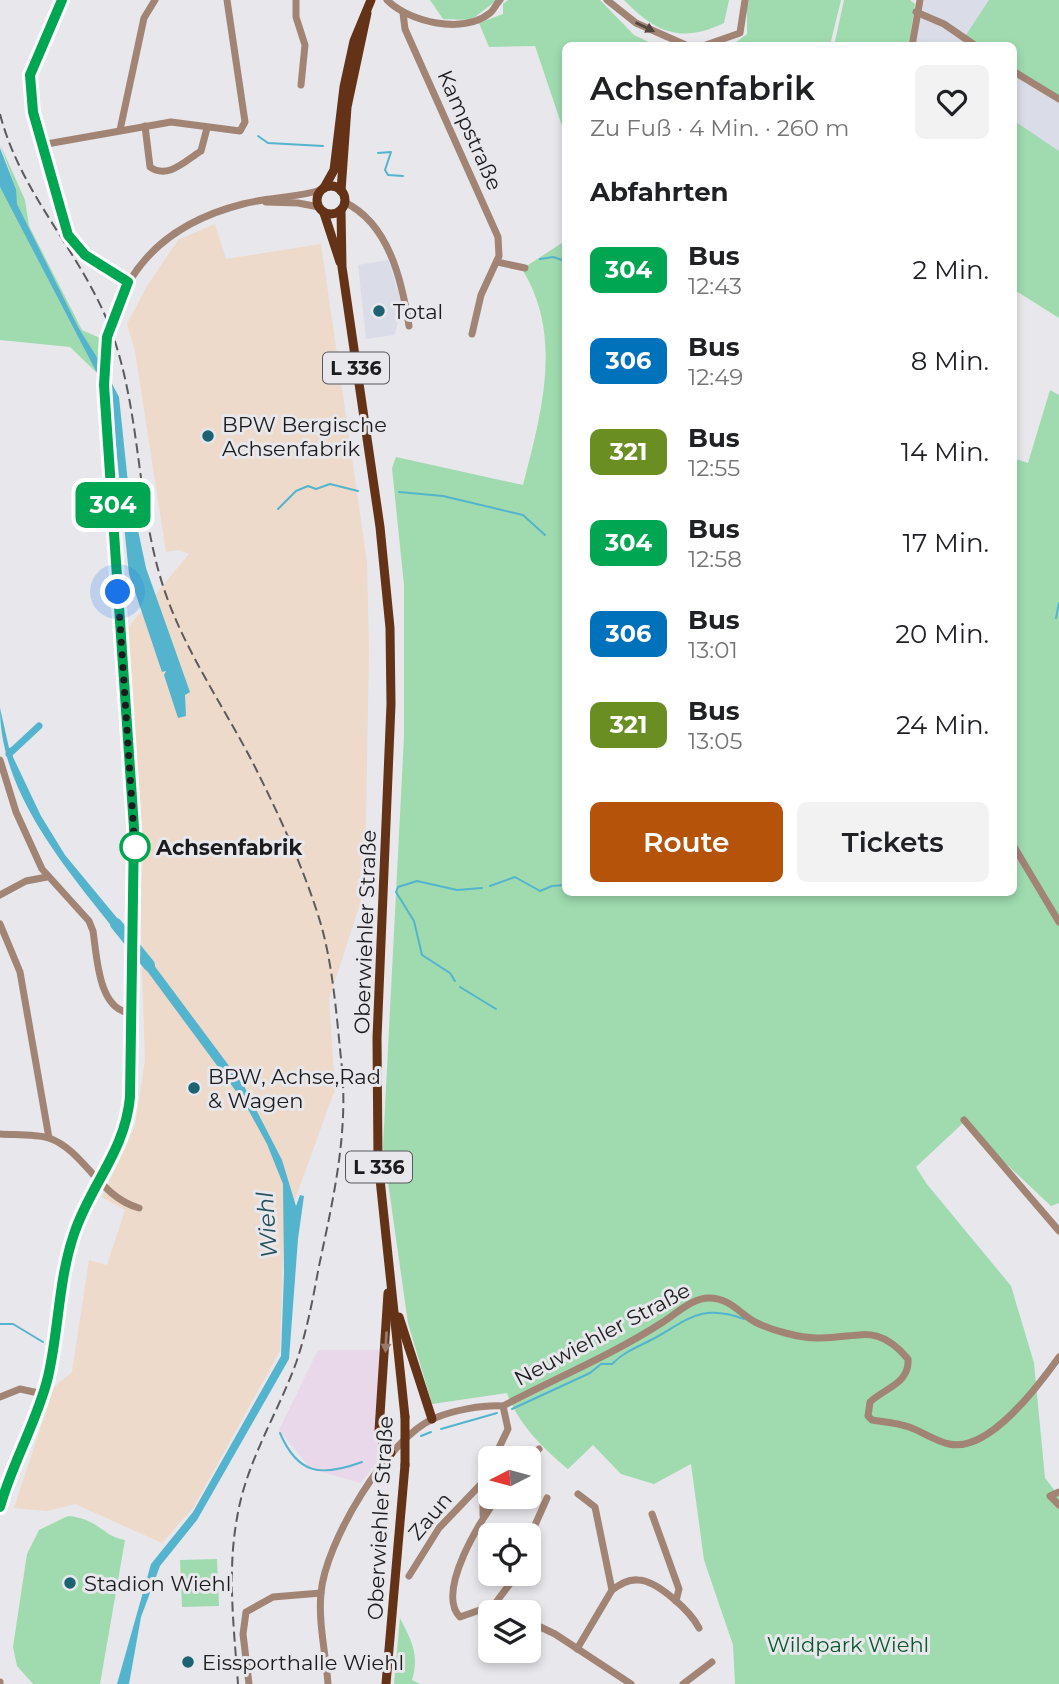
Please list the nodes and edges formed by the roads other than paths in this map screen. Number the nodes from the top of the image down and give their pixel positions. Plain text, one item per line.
1 (62, 0) edge
2 (155, 0) edge
3 (226, 0) edge
4 (296, 0) edge
5 (387, 0) edge
6 (400, 0) edge
7 (500, 0) edge
8 (607, 0) edge
9 (745, 0) edge
10 (920, 0) edge
11 (369, 3) edge
12 (394, 7) junction
13 (403, 12) junction
14 (916, 12) junction
15 (679, 42) edge
16 (714, 42) edge
17 (912, 42) edge
18 (969, 42) edge
19 (1017, 73) edge
20 (301, 85) dead end
21 (1059, 99) edge
22 (145, 126) junction
23 (207, 128) junction
24 (120, 130) junction
25 (41, 145) junction
26 (323, 189) junction
27 (341, 191) junction
28 (262, 201) junction
29 (343, 206) junction
30 (322, 210) junction
31 (497, 262) junction
32 (342, 267) junction
33 (525, 268) dead end
34 (128, 282) junction
35 (409, 326) dead end
36 (472, 334) dead end
37 (0, 760) edge
38 (1017, 852) edge
39 (47, 877) junction
40 (0, 895) edge
41 (1059, 922) edge
42 (0, 924) edge
43 (132, 1013) junction
44 (964, 1120) dead end
45 (0, 1134) edge
46 (49, 1138) junction
47 (100, 1184) junction
48 (139, 1208) dead end
49 (1059, 1231) edge
50 (387, 1249) junction
51 (394, 1306) junction
52 (1059, 1357) edge
53 (43, 1394) junction
54 (0, 1397) edge
55 (503, 1406) junction
56 (432, 1419) junction
57 (500, 1446) edge
58 (391, 1453) junction
59 (478, 1488) edge
60 (1059, 1492) edge
61 (578, 1494) dead end
62 (547, 1498) dead end
63 (1059, 1505) edge
64 (0, 1507) edge
65 (483, 1509) edge
66 (488, 1509) edge
67 (652, 1514) dead end
68 (483, 1515) junction
69 (536, 1523) edge
70 (409, 1576) dead end
71 (612, 1590) junction
72 (321, 1593) junction
73 (676, 1601) junction
74 (478, 1611) edge
75 (541, 1628) edge
76 (699, 1628) dead end
77 (577, 1649) junction
78 (712, 1662) dead end
79 (248, 1684) edge
80 (328, 1684) edge
81 (386, 1684) edge
82 (631, 1684) edge
83 (683, 1684) edge

1 - 25 street
2 - 24 street
3 - 23 street
4 - 20 street
5 - 12 street
6 - 12 street
7 - 13 street
8 -> 15 street
9 - 16 street
10 - 14 street
11 - 26 main road
11 - 27 main road
12 - 13 street
13 - 31 street, Kampstraße
14 - 17 street
14 - 18 street
19 - 21 street
22 - 23 street
22 - 23 street
22 - 24 street
24 - 25 street
25 - 34 street
26 - 27 main road
26 - 28 street
26 - 30 main road
27 - 29 main road
28 - 30 street
28 - 34 street
29 - 30 main road
29 - 32 main road, Oberwiehler Straße / L 336
29 - 35 street
30 - 32 main road, Oberwiehler Straße / L 336
31 - 33 street
31 - 36 street
32 - 50 main road, Oberwiehler Straße / L 336
34 - 43 street
37 - 39 street
38 - 41 street
39 - 40 street
39 - 43 street
42 - 46 street
43 - 47 street
44 - 49 street
45 - 46 street
46 - 47 street
47 - 48 street
47 - 53 street
50 - 51 main road, Oberwiehler Straße / L 336
50 -> 58 main road, L 336
51 - 56 main road, L 336
51 - 81 main road, Oberwiehler Straße / L 336, bridge
52 - 55 street, Neuwiehler Straße
53 - 54 street
53 - 64 street
55 - 56 street, Neuwiehler Straße
55 - 57 street
56 - 58 street, Neuwiehler Straße
58 - 72 street, Neuwiehler Straße
59 - 70 street, Zaun
60 - 63 street
61 - 71 street
62 - 69 street
65 - 68 street, Zaun
66 - 68 street, Zaun
67 - 73 street
68 - 74 street, Zaun
71 - 73 street
71 - 77 street
72 - 79 street
72 - 80 street, Neuwiehler Straße
73 - 76 street
75 - 77 street
77 - 82 street
78 - 83 street

